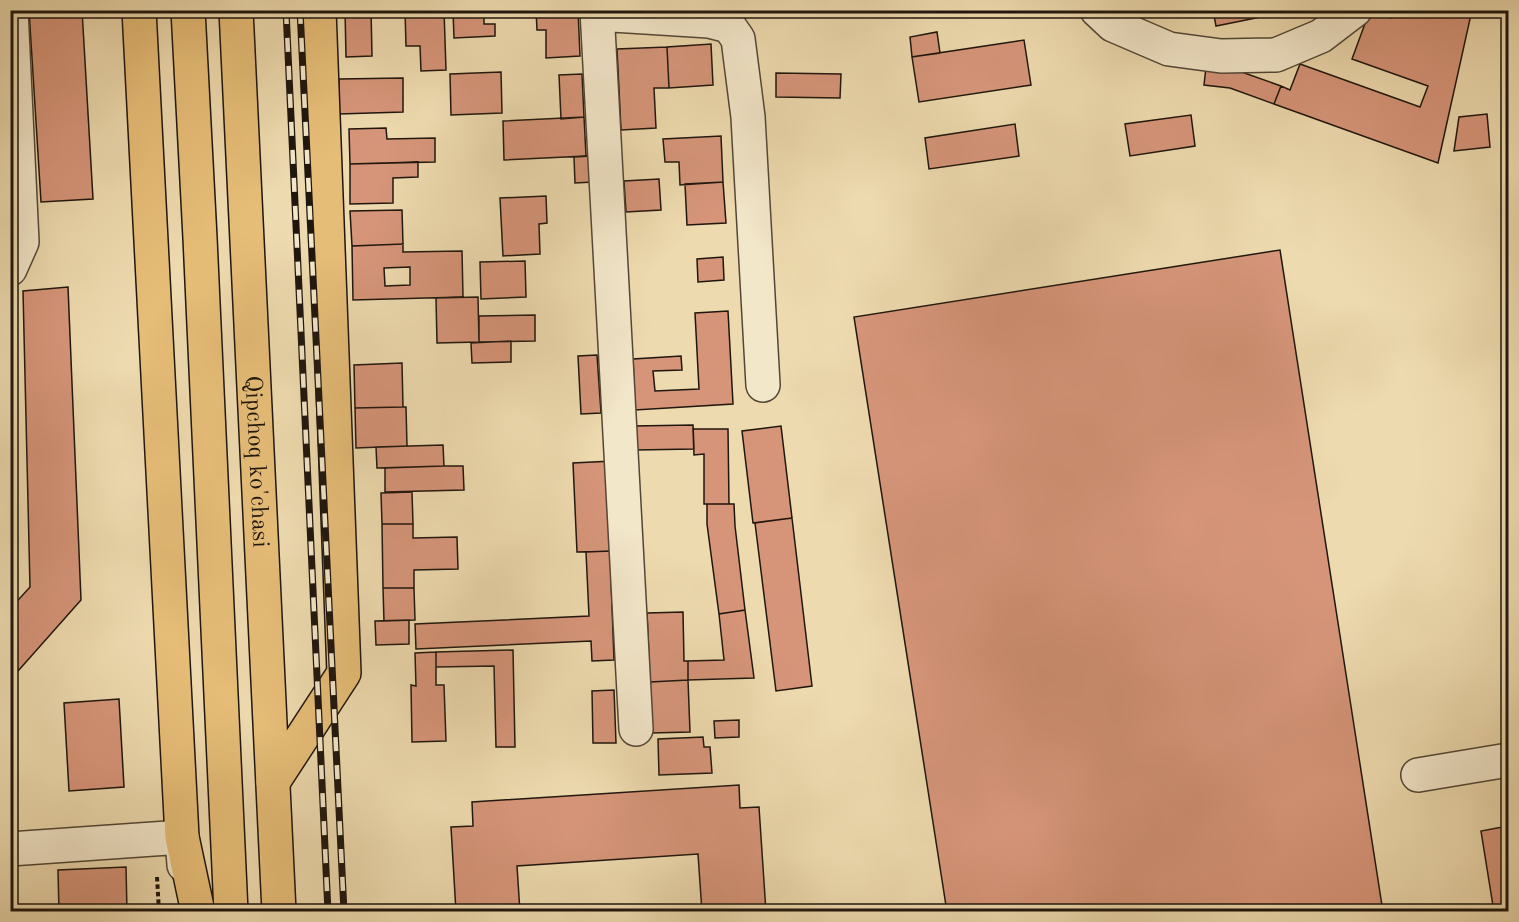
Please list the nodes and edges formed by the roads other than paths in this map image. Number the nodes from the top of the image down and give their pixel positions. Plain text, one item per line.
1 (11, 10) edge
2 (139, 10) edge
3 (188, 10) edge
4 (236, 10) edge
5 (319, 10) edge
6 (1097, 10) edge
7 (1355, 10) edge
8 (597, 12) edge
9 (10, 268) edge
10 (763, 385) dead end
11 (636, 729) dead end
12 (1509, 760) edge
13 (1418, 775) dead end
14 (273, 782) junction
15 (182, 837) junction
16 (10, 849) edge
17 (186, 912) edge
18 (198, 912) edge
19 (231, 912) edge
20 (279, 912) edge

1 - 9 street
2 - 15 main road
3 - 19 main road, Qipchoq ko'chasi
4 - 14 main road, Qipchoq ko'chasi
5 - 14 main road
6 - 7 street
8 - 10 street
8 - 11 street
12 - 13 street
14 - 20 main road, Qipchoq ko'chasi
15 - 16 street
15 - 17 street
15 - 18 main road

